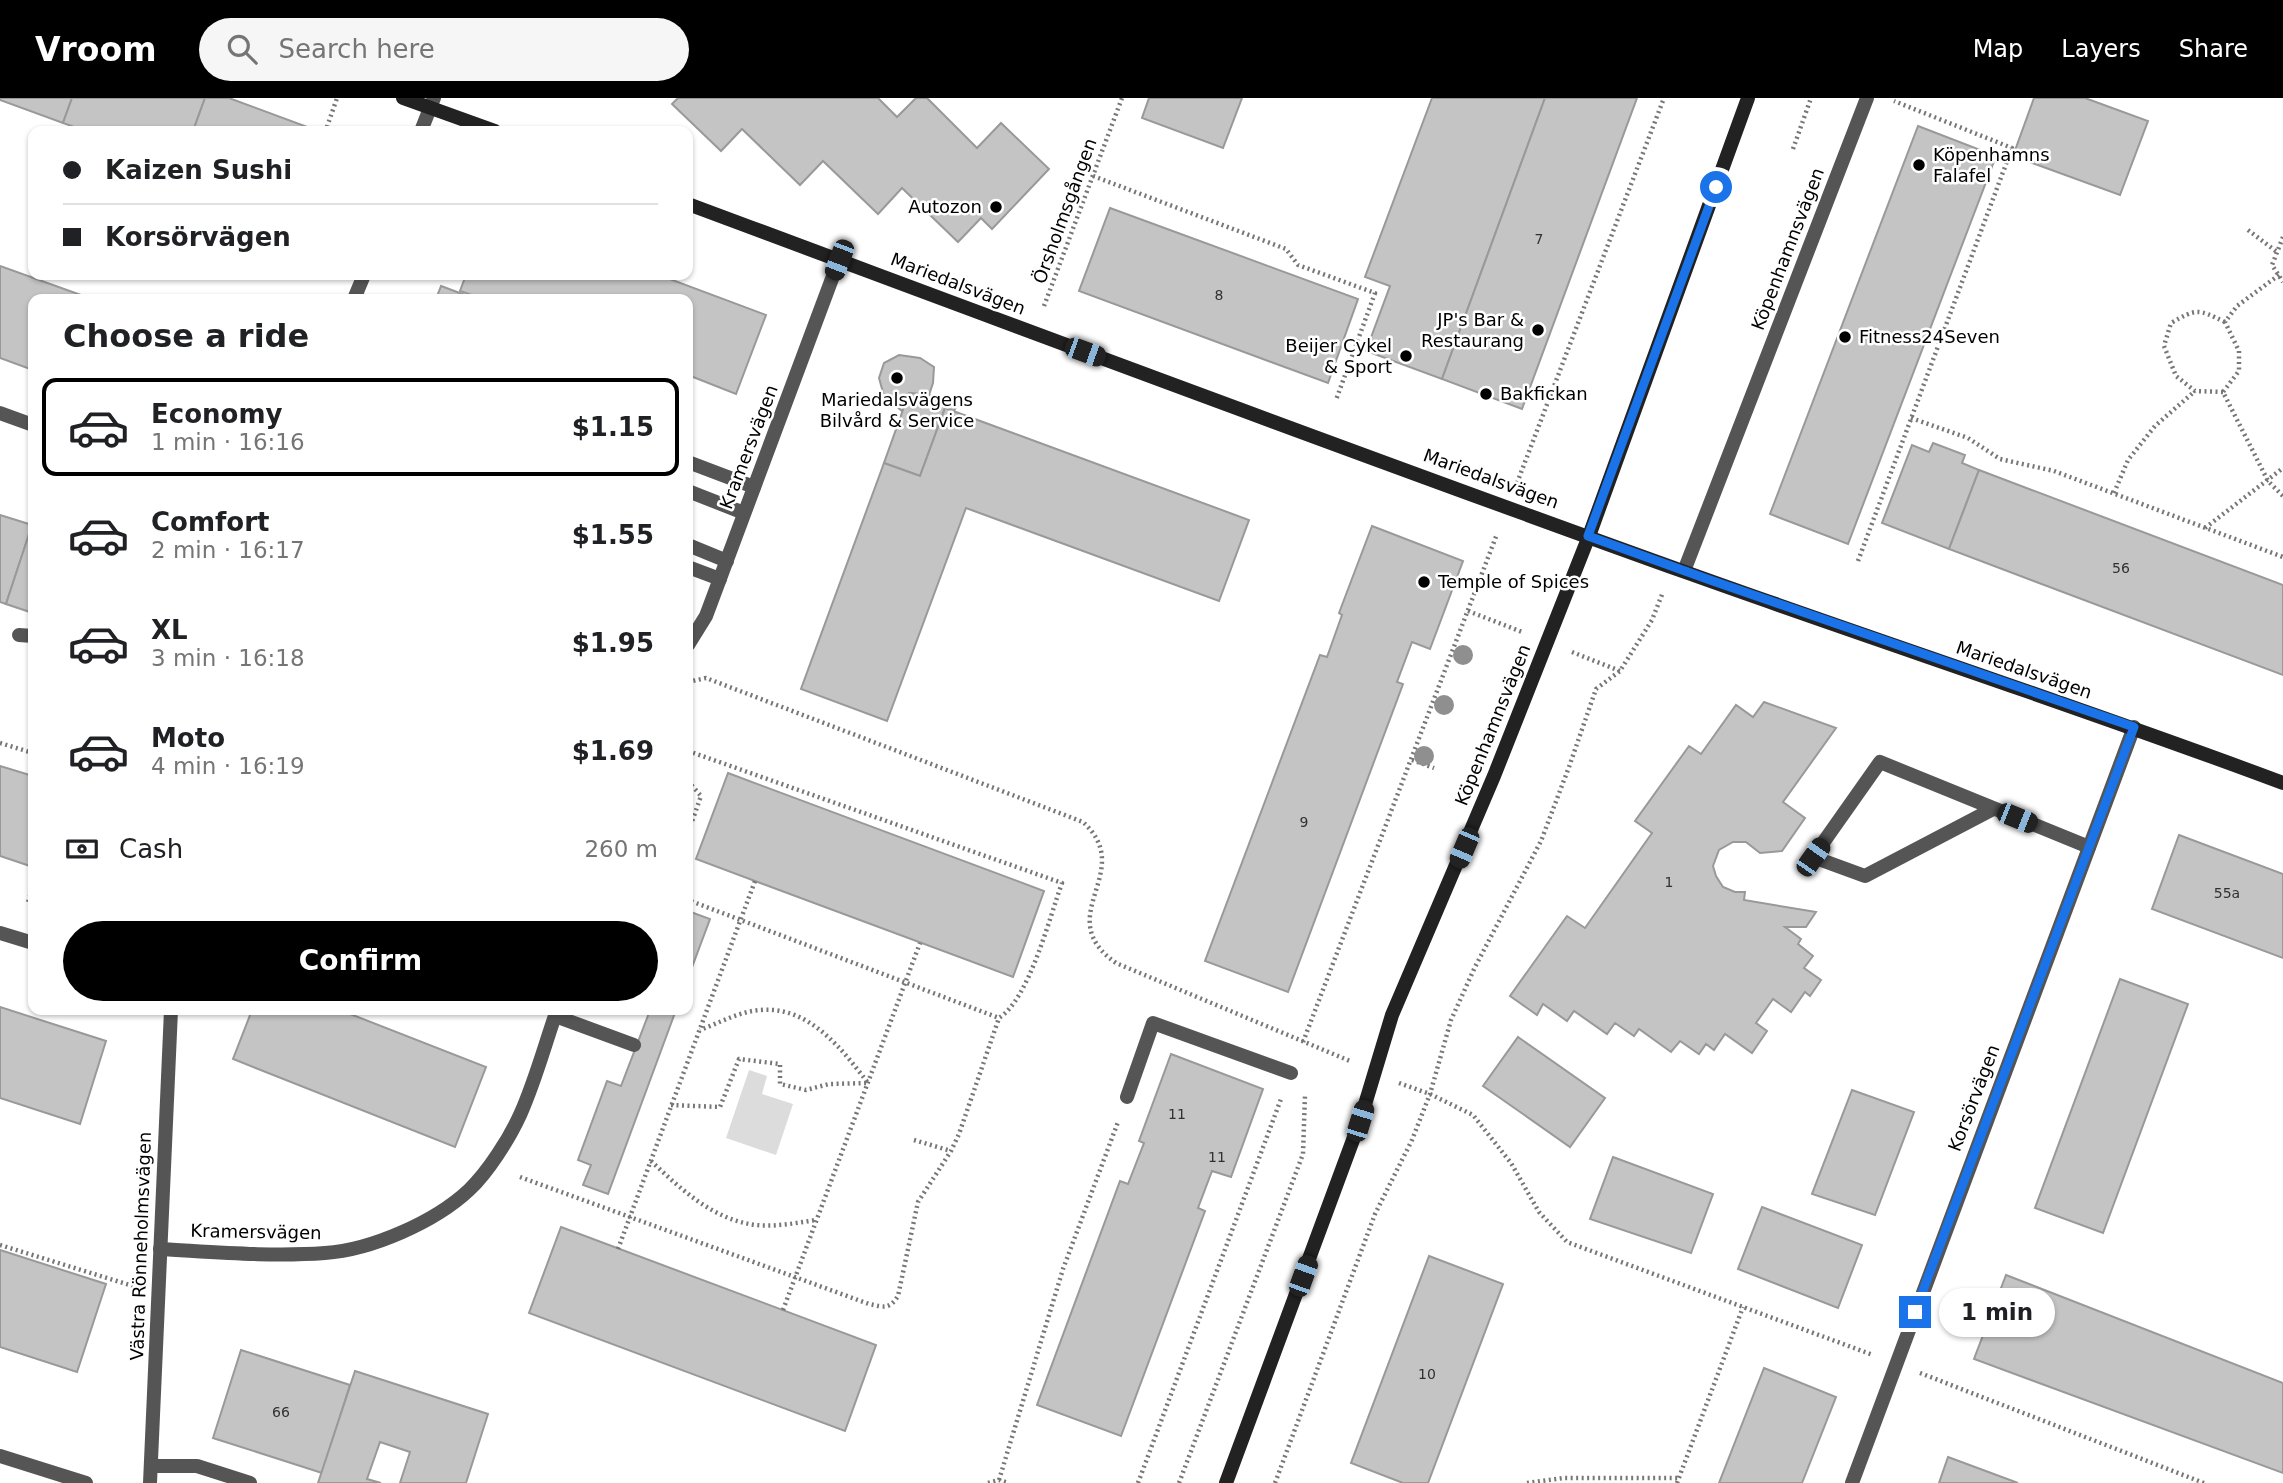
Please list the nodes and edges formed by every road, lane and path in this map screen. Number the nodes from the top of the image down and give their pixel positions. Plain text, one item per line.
1 (337, 98) edge
2 (404, 98) edge
3 (1122, 98) edge
4 (1664, 98) edge
5 (1748, 98) edge
6 (1811, 98) edge
7 (1867, 98) edge
8 (1887, 98) edge
9 (432, 103) edge
10 (327, 126) edge
11 (423, 126) edge
12 (484, 126) edge
13 (1793, 149) dead end
14 (1093, 176) junction
15 (693, 206) edge
16 (2248, 230) dead end
17 (2283, 237) edge
18 (2277, 252) junction
19 (839, 260) junction
20 (2279, 275) junction
21 (2283, 282) edge
22 (2225, 322) junction
23 (1034, 334) junction
24 (2195, 391) junction
25 (2224, 391) junction
26 (1336, 400) dead end
27 (0, 413) edge
28 (1911, 418) junction
29 (28, 423) edge
30 (693, 464) edge
31 (1523, 466) dead end
32 (2283, 468) edge
33 (2268, 481) junction
34 (754, 487) junction
35 (693, 493) edge
36 (2114, 493) junction
37 (2283, 496) edge
38 (744, 513) junction
39 (2205, 527) junction
40 (1588, 536) junction
41 (693, 547) edge
42 (2283, 557) edge
43 (727, 561) junction
44 (1858, 561) dead end
45 (1486, 563) dead end
46 (693, 568) edge
47 (1684, 571) junction
48 (720, 579) junction
49 (1652, 621) dead end
50 (693, 637) edge
51 (693, 681) edge
52 (2134, 727) junction
53 (0, 743) edge
54 (28, 751) edge
55 (693, 753) edge
56 (1412, 760) junction
57 (1434, 768) dead end
58 (2283, 783) edge
59 (693, 786) edge
60 (1993, 809) junction
61 (693, 819) edge
62 (2089, 847) junction
63 (755, 881) dead end
64 (693, 902) edge
65 (740, 920) junction
66 (0, 933) edge
67 (28, 941) edge
68 (920, 943) dead end
69 (905, 982) junction
70 (170, 1015) edge
71 (555, 1015) edge
72 (561, 1015) edge
73 (999, 1018) junction
74 (699, 1030) junction
75 (1303, 1042) junction
76 (634, 1045) dead end
77 (1304, 1054) dead end
78 (1376, 1072) junction
79 (1291, 1073) junction
80 (868, 1083) junction
81 (1306, 1090) dead end
82 (1430, 1094) junction
83 (1127, 1097) joint
84 (671, 1105) junction
85 (914, 1140) dead end
86 (951, 1151) junction
87 (651, 1161) junction
88 (520, 1177) dead end
89 (630, 1216) junction
90 (817, 1220) junction
91 (0, 1245) edge
92 (160, 1249) junction
93 (618, 1249) dead end
94 (795, 1277) junction
95 (158, 1294) junction
96 (1742, 1307) junction
97 (783, 1310) dead end
98 (1895, 1363) junction
99 (0, 1456) edge
100 (151, 1466) junction
101 (999, 1480) junction
102 (1678, 1480) edge
103 (86, 1483) edge
104 (150, 1483) edge
105 (250, 1483) edge
106 (988, 1483) edge
107 (1009, 1483) edge
108 (1138, 1483) edge
109 (1179, 1483) edge
110 (1226, 1483) edge
111 (1275, 1483) edge
112 (1527, 1483) edge
113 (1852, 1483) edge
114 (2204, 1483) edge

1 - 10 path
2 - 9 main road
3 - 14 path, Örsholmsgången
4 - 31 path
5 - 40 main road, Köpenhamnsvägen
6 - 13 path
7 - 47 street, Köpenhamnsvägen
8 - 28 path
9 - 11 street
9 - 12 main road
14 - 23 path, Örsholmsgången
14 - 26 path
15 - 19 main road, Mariedalsvägen
16 - 18 path
17 - 18 path
18 - 20 path
19 - 23 main road, Mariedalsvägen
19 - 34 street, Kramersvägen
20 - 21 path
20 - 22 path
22 - 24 path
22 - 25 path
23 - 40 main road, Mariedalsvägen
24 - 25 path
24 - 36 path
25 - 33 path
27 - 29 street
28 - 36 path
28 - 44 path
30 - 34 street
32 - 33 path
33 - 37 path
33 - 39 path
34 - 38 street, Kramersvägen
35 - 38 street
36 - 39 path
38 - 43 street, Kramersvägen
39 - 42 path
40 - 47 main road, Mariedalsvägen
40 - 78 main road, Köpenhamnsvägen
41 - 43 street
43 - 48 street, Kramersvägen
45 - 56 path
46 - 48 street
47 - 52 main road, Mariedalsvägen
48 - 50 street, Kramersvägen
49 - 82 path
51 - 75 path
52 - 58 main road, Mariedalsvägen
52 - 62 street, Korsörvägen
53 - 54 path
55 - 73 path
56 - 57 path
56 - 75 path
59 - 61 path
60 - 60 street
60 - 62 street
62 - 98 street, Korsörvägen
63 - 65 path
64 - 65 path
65 - 69 path
65 - 74 path
66 - 67 street
68 - 69 path
69 - 73 path
69 - 80 path
70 - 92 street, Västra Rönneholmsvägen
71 - 92 street, Kramersvägen
72 - 76 street
73 - 86 path
74 - 80 path
74 - 84 path
75 - 77 path
75 - 78 path
75 - 79 path
78 - 82 path
78 - 110 main road, Köpenhamnsvägen
79 - 83 street
79 - 108 path
80 - 84 path
80 - 90 path
81 - 109 path
82 - 96 path
82 - 111 path
83 - 101 path
84 - 87 path
85 - 86 path
86 - 94 path
87 - 89 path
87 - 90 path
88 - 89 path
89 - 93 path
89 - 94 path
90 - 94 path
91 - 95 path
92 - 95 street, Västra Rönneholmsvägen
94 - 97 path
95 - 100 street, Västra Rönneholmsvägen
96 - 98 path
96 - 102 path
98 - 113 street, Korsörvägen
98 - 114 path
99 - 103 street
100 - 104 street, Västra Rönneholmsvägen
100 - 105 street
101 - 106 path
101 - 107 path
102 - 112 path

